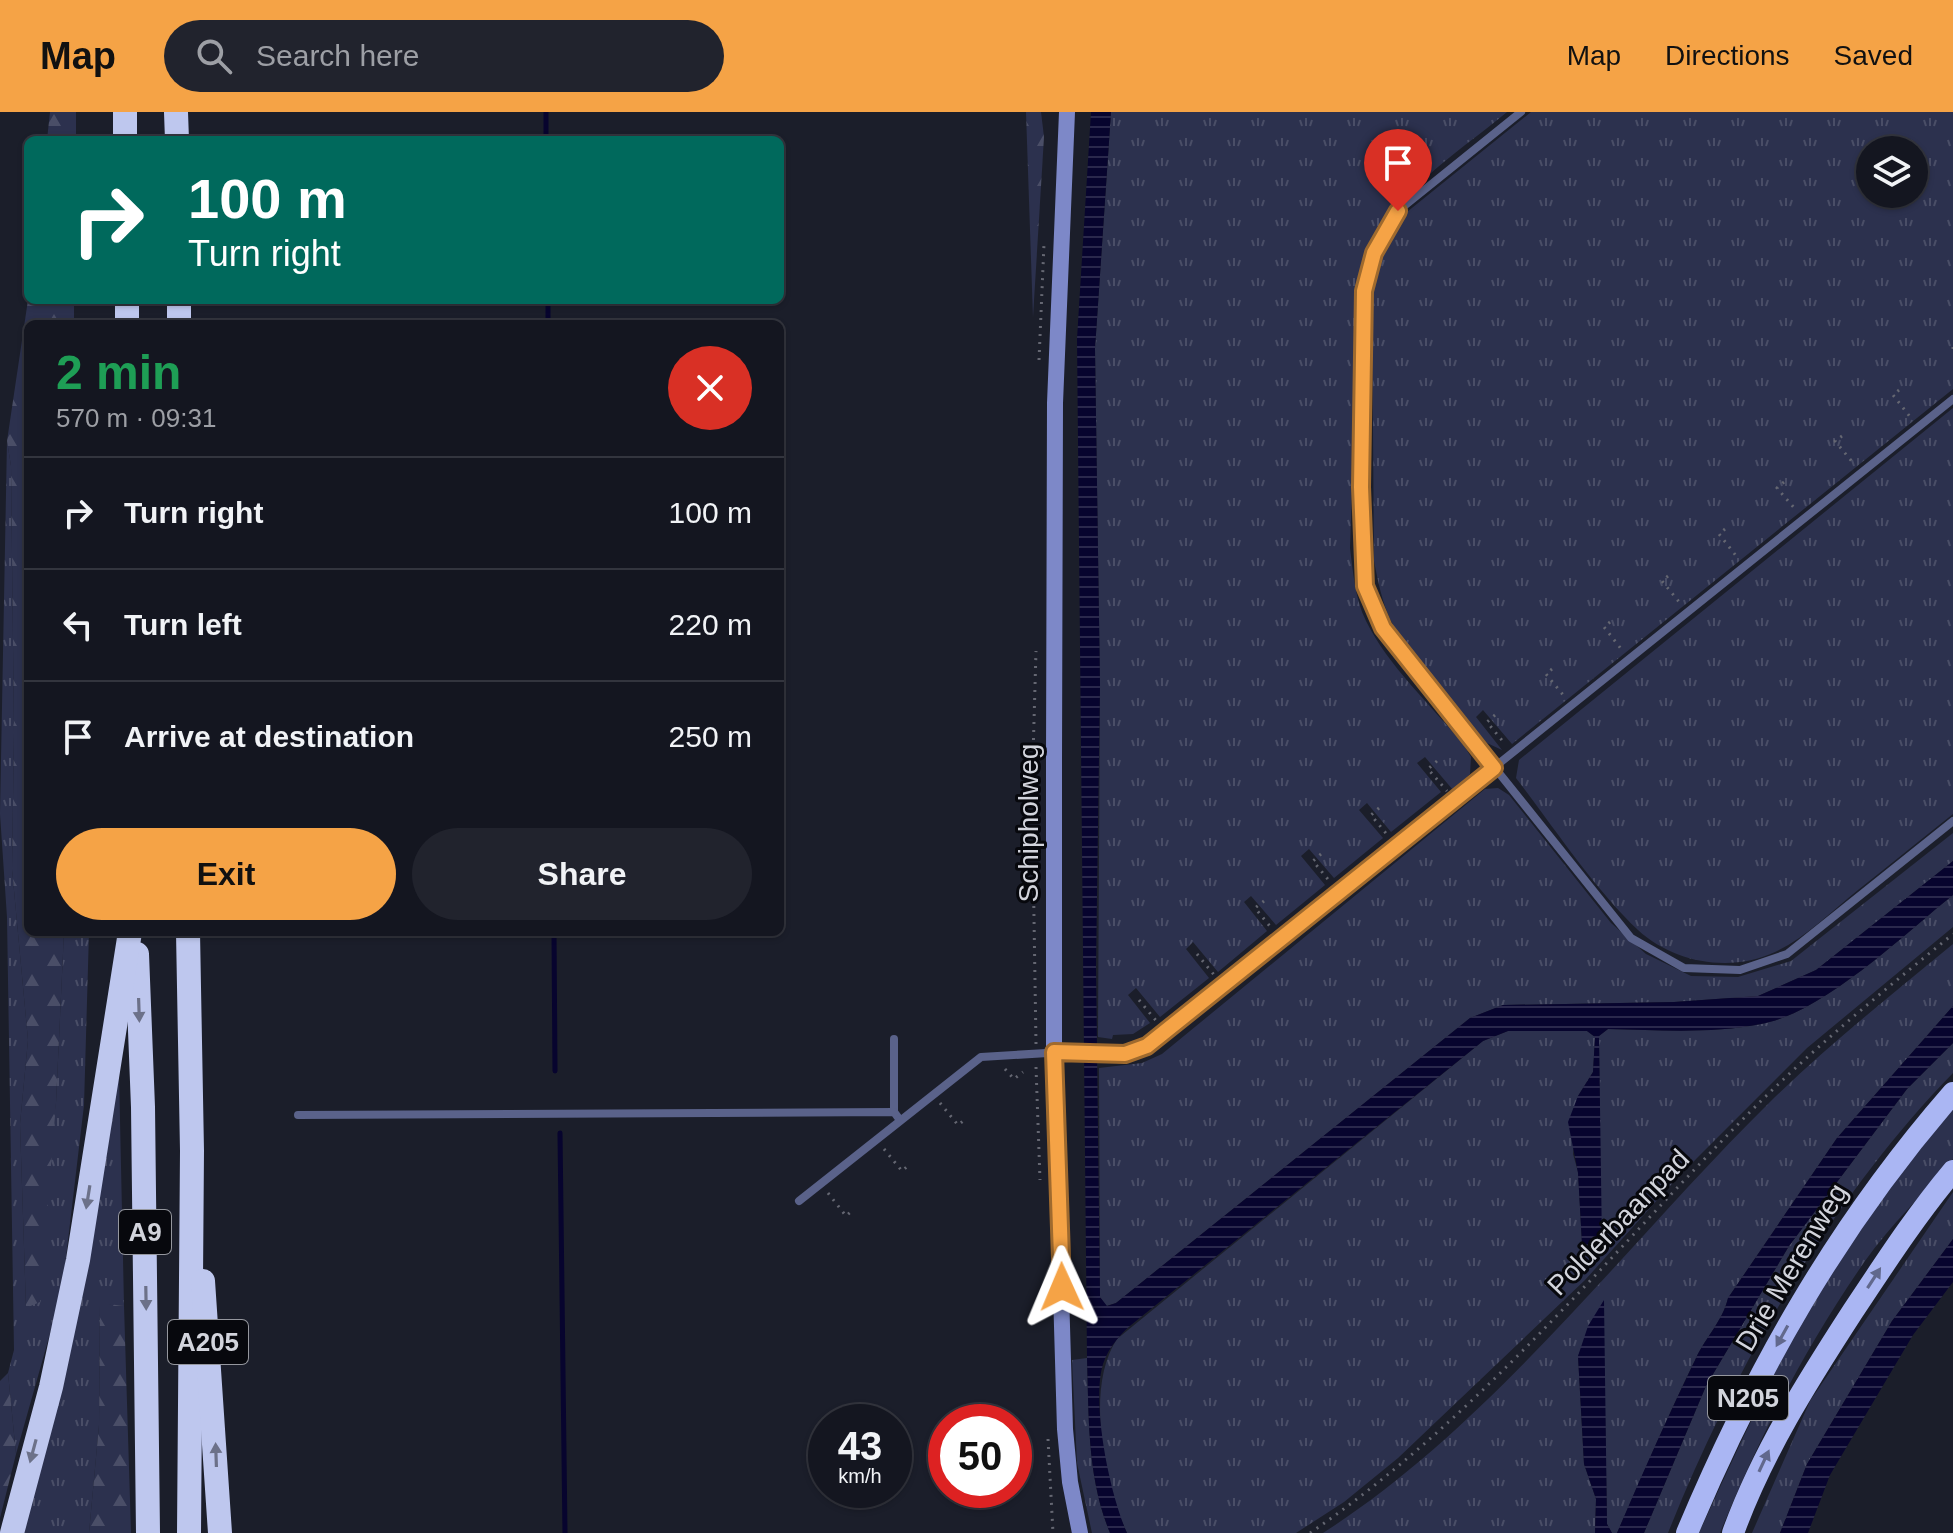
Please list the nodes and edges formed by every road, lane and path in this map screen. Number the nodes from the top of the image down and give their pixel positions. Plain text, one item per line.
1 (125, 112) edge
2 (176, 112) edge
3 (1067, 112) edge
4 (1521, 112) edge
5 (125, 136) edge
6 (177, 136) edge
7 (1899, 390) dead end
8 (1953, 399) edge
9 (1919, 427) junction
10 (1842, 436) dead end
11 (1861, 473) junction
12 (1784, 482) dead end
13 (1803, 519) junction
14 (1725, 529) dead end
15 (1745, 566) junction
16 (1668, 576) dead end
17 (1688, 612) junction
18 (1610, 622) dead end
19 (1630, 659) junction
20 (1552, 669) dead end
21 (1572, 705) junction
22 (1495, 715) dead end
23 (1512, 753) junction
24 (1437, 761) dead end
25 (1494, 768) junction
26 (1454, 800) junction
27 (1379, 808) dead end
28 (1953, 821) edge
29 (1396, 846) junction
30 (1321, 854) dead end
31 (1338, 893) junction
32 (1264, 901) dead end
33 (1953, 934) edge
34 (132, 936) edge
35 (133, 936) edge
36 (188, 936) edge
37 (1280, 939) junction
38 (1197, 954) dead end
39 (1222, 985) junction
40 (1139, 1000) dead end
41 (1165, 1032) junction
42 (894, 1039) dead end
43 (1054, 1052) junction
44 (1953, 1093) edge
45 (933, 1094) junction
46 (894, 1112) junction
47 (298, 1115) dead end
48 (967, 1118) dead end
49 (900, 1120) junction
50 (876, 1140) junction
51 (192, 1151) junction
52 (910, 1164) dead end
53 (1953, 1171) edge
54 (820, 1184) junction
55 (799, 1201) dead end
56 (854, 1209) dead end
57 (12, 1533) edge
58 (148, 1533) edge
59 (189, 1533) edge
60 (220, 1533) edge
61 (1080, 1533) edge
62 (1310, 1533) edge
63 (1687, 1533) edge
64 (1733, 1533) edge

1 - 5 highway
2 - 6 highway
3 - 43 main road, Schipholweg
4 - 25 lane
7 - 9 path
8 - 9 lane
9 - 11 lane
10 - 11 path
11 - 13 lane
12 - 13 path
13 - 15 lane
14 - 15 path
15 - 17 lane
16 - 17 path
17 - 19 lane
18 - 19 path
19 - 21 lane
20 - 21 path
21 - 23 lane
22 - 23 path
23 - 25 lane
24 - 26 path
25 - 26 lane
25 - 28 lane
26 - 29 lane
27 - 29 path
29 - 31 lane
30 - 31 path
31 - 37 lane
32 - 37 path
33 - 62 path, Polderbaanpad
34 -> 57 highway, A9
35 -> 58 highway, A9
36 - 51 highway, A9
37 - 39 lane
38 - 39 path
39 - 41 lane
40 - 41 path
41 - 43 lane
42 - 46 lane
43 - 45 lane
43 - 61 main road, Schipholweg
44 -> 63 highway, Drie Merenweg / N205
45 - 48 path
45 - 49 lane
46 - 47 lane
46 - 49 lane
49 - 50 lane
50 - 52 path
50 - 54 lane
51 - 59 highway, A9
60 -> 51 highway, A205
64 -> 53 highway, N205
54 - 55 lane
54 - 56 path

